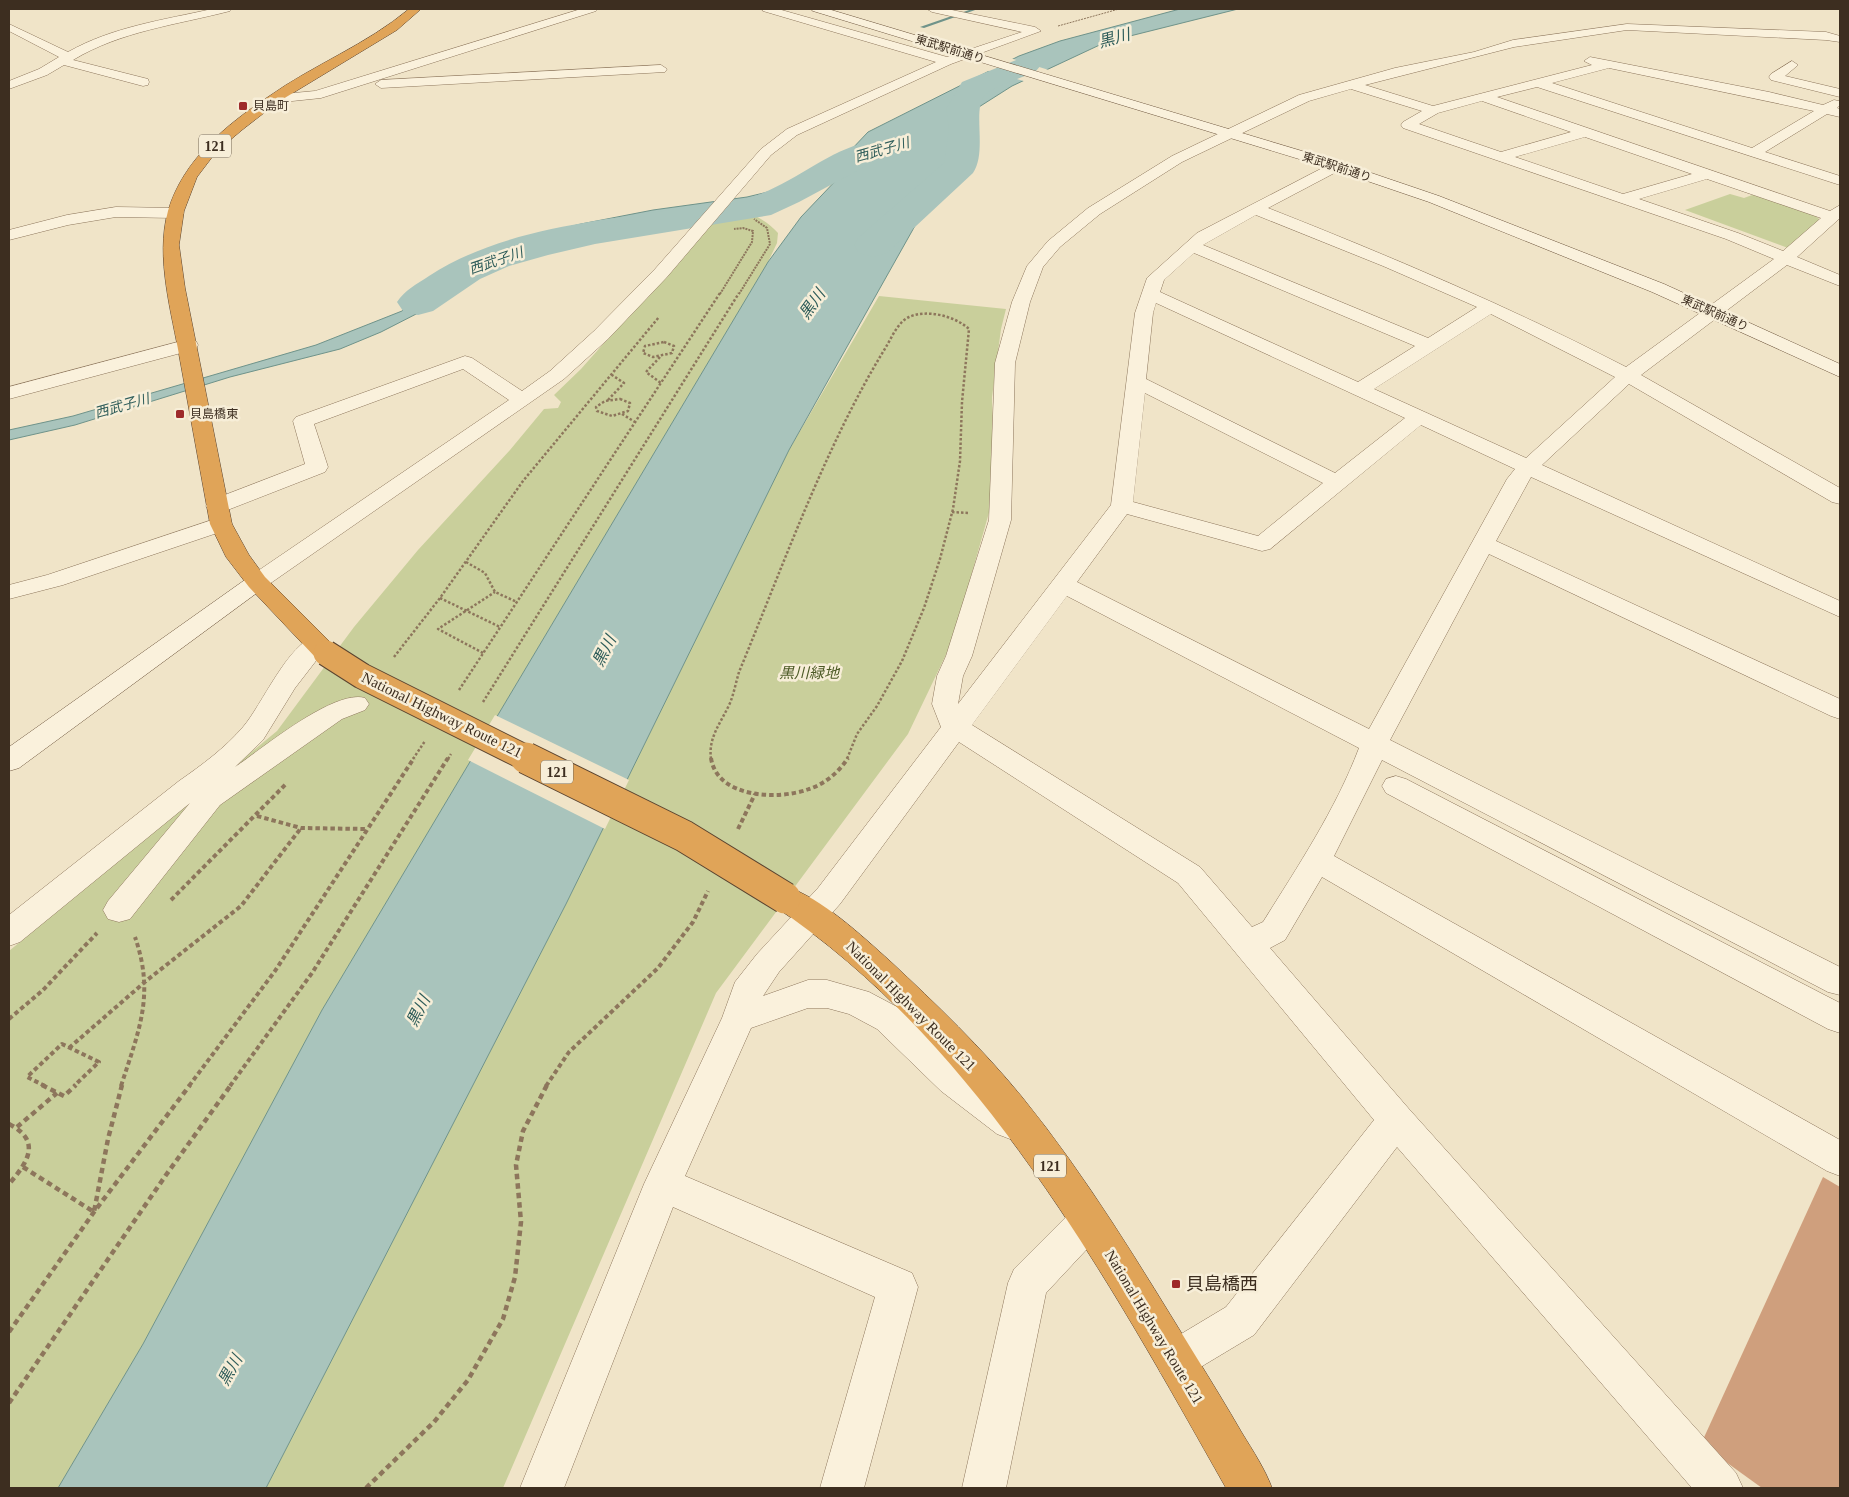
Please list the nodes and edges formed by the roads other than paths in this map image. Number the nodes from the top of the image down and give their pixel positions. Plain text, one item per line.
1 (226, 9) edge
2 (415, 9) edge
3 (592, 9) edge
4 (768, 9) edge
5 (818, 9) edge
6 (932, 9) edge
7 (9, 27) edge
8 (26, 36) junction
9 (9, 39) edge
10 (1840, 39) edge
11 (1513, 44) junction
12 (1552, 53) dead end
13 (971, 55) junction
14 (66, 59) junction
15 (1581, 59) dead end
16 (947, 61) junction
17 (1607, 65) junction
18 (1792, 65) dead end
19 (660, 69) dead end
20 (143, 82) dead end
21 (1538, 83) junction
22 (1349, 84) junction
23 (9, 85) edge
24 (345, 86) junction
25 (1840, 93) edge
26 (1483, 97) junction
27 (273, 99) junction
28 (1840, 101) edge
29 (1825, 109) junction
30 (1433, 110) junction
31 (1840, 113) edge
32 (1641, 117) junction
33 (1222, 131) junction
34 (1585, 133) junction
35 (1754, 153) junction
36 (1503, 156) junction
37 (1337, 166) junction
38 (1707, 174) junction
39 (1840, 181) edge
40 (1625, 198) junction
41 (1255, 210) junction
42 (176, 213) junction
43 (1836, 214) edge
44 (9, 235) edge
45 (1192, 246) junction
46 (1786, 258) junction
47 (1840, 281) edge
48 (1151, 294) junction
49 (1490, 307) junction
50 (1712, 311) junction
51 (1428, 344) junction
52 (189, 345) junction
53 (1840, 372) edge
54 (1628, 376) junction
55 (1136, 381) junction
56 (1360, 390) junction
57 (9, 393) edge
58 (523, 400) junction
59 (1419, 418) junction
60 (1528, 467) junction
61 (1337, 482) junction
62 (1840, 497) edge
63 (1122, 506) junction
64 (219, 515) junction
65 (1484, 544) junction
66 (257, 582) junction
67 (1064, 585) junction
68 (9, 592) edge
69 (1840, 610) edge
70 (321, 648) junction
71 (356, 704) dead end
72 (1840, 710) edge
73 (955, 727) junction
74 (1374, 744) junction
75 (9, 761) edge
76 (1396, 786) dead end
77 (207, 788) junction
78 (1316, 860) junction
79 (798, 906) junction
80 (119, 910) road end
81 (9, 933) edge
82 (1248, 944) junction
83 (1840, 982) edge
84 (739, 1018) junction
85 (1840, 1019) edge
86 (1396, 1120) junction
87 (1033, 1141) junction
88 (1840, 1159) edge
89 (663, 1184) junction
90 (1088, 1221) junction
91 (1175, 1360) junction
92 (542, 1488) edge
93 (842, 1488) edge
94 (984, 1488) edge
95 (1250, 1488) edge
96 (1721, 1488) edge

1 - 14 street
2 - 27 highway, National Highway Route 121 / 121
3 - 24 street
4 - 16 street
5 - 13 street, 東武駅前通り
6 - 13 street
7 - 8 street
8 - 9 street
8 - 14 street
10 - 11 street
11 - 12 street
11 - 22 street
13 - 16 street
13 - 33 street, 東武駅前通り
14 - 20 street
14 - 23 street
15 - 17 street
16 - 58 street
17 - 21 street
17 - 29 street
18 - 25 street
19 - 24 street
21 - 26 street
21 - 32 street
22 - 30 street
22 - 33 street
24 - 27 street
26 - 30 street
26 - 34 street
27 - 42 highway, National Highway Route 121 / 121
28 - 29 street
29 - 31 street
29 - 35 street
30 - 36 street
32 - 34 street
32 - 35 street
33 - 37 street, 東武駅前通り
33 - 73 street
34 - 36 street
34 - 38 street
35 - 39 street
36 - 40 street
37 - 41 street
37 - 50 street, 東武駅前通り
38 - 40 street
38 - 43 street
40 - 46 street
41 - 45 street
41 - 49 street
42 - 44 street
42 - 52 highway, National Highway Route 121 / 121
43 - 46 street
45 - 48 street
45 - 51 street
46 - 47 street
46 - 50 street
48 - 55 street
48 - 56 street
49 - 51 street
49 - 54 street
50 - 53 street, 東武駅前通り
50 - 54 street
51 - 56 street
52 - 57 street
52 - 64 highway, National Highway Route 121 / 121
54 - 60 street
54 - 62 street
55 - 61 street
55 - 63 street
56 - 59 street
58 - 64 street
58 - 66 street
59 - 60 street
59 - 61 street
60 - 65 street
60 - 69 street
61 - 63 street
63 - 67 street
64 - 66 highway, National Highway Route 121 / 121
64 - 68 street
65 - 72 street
65 - 74 street
66 - 70 highway, National Highway Route 121 / 121
66 - 75 street
67 - 73 street
67 - 74 street
70 - 77 street
70 - 79 highway, National Highway Route 121 / 121, bridge
71 - 77 street
73 - 79 street
73 - 82 street
74 - 78 street
74 - 83 street
76 - 85 street
77 - 80 street
77 - 81 street
78 - 82 street
78 - 88 street
79 - 84 street
79 - 87 highway, National Highway Route 121 / 121
82 - 86 street
84 - 87 street
84 - 89 street
86 - 91 street
86 - 96 street
87 - 90 highway, National Highway Route 121 / 121
89 - 92 street
89 - 93 street
90 - 91 highway, National Highway Route 121 / 121
90 - 94 street
91 - 95 highway, National Highway Route 121 / 121

